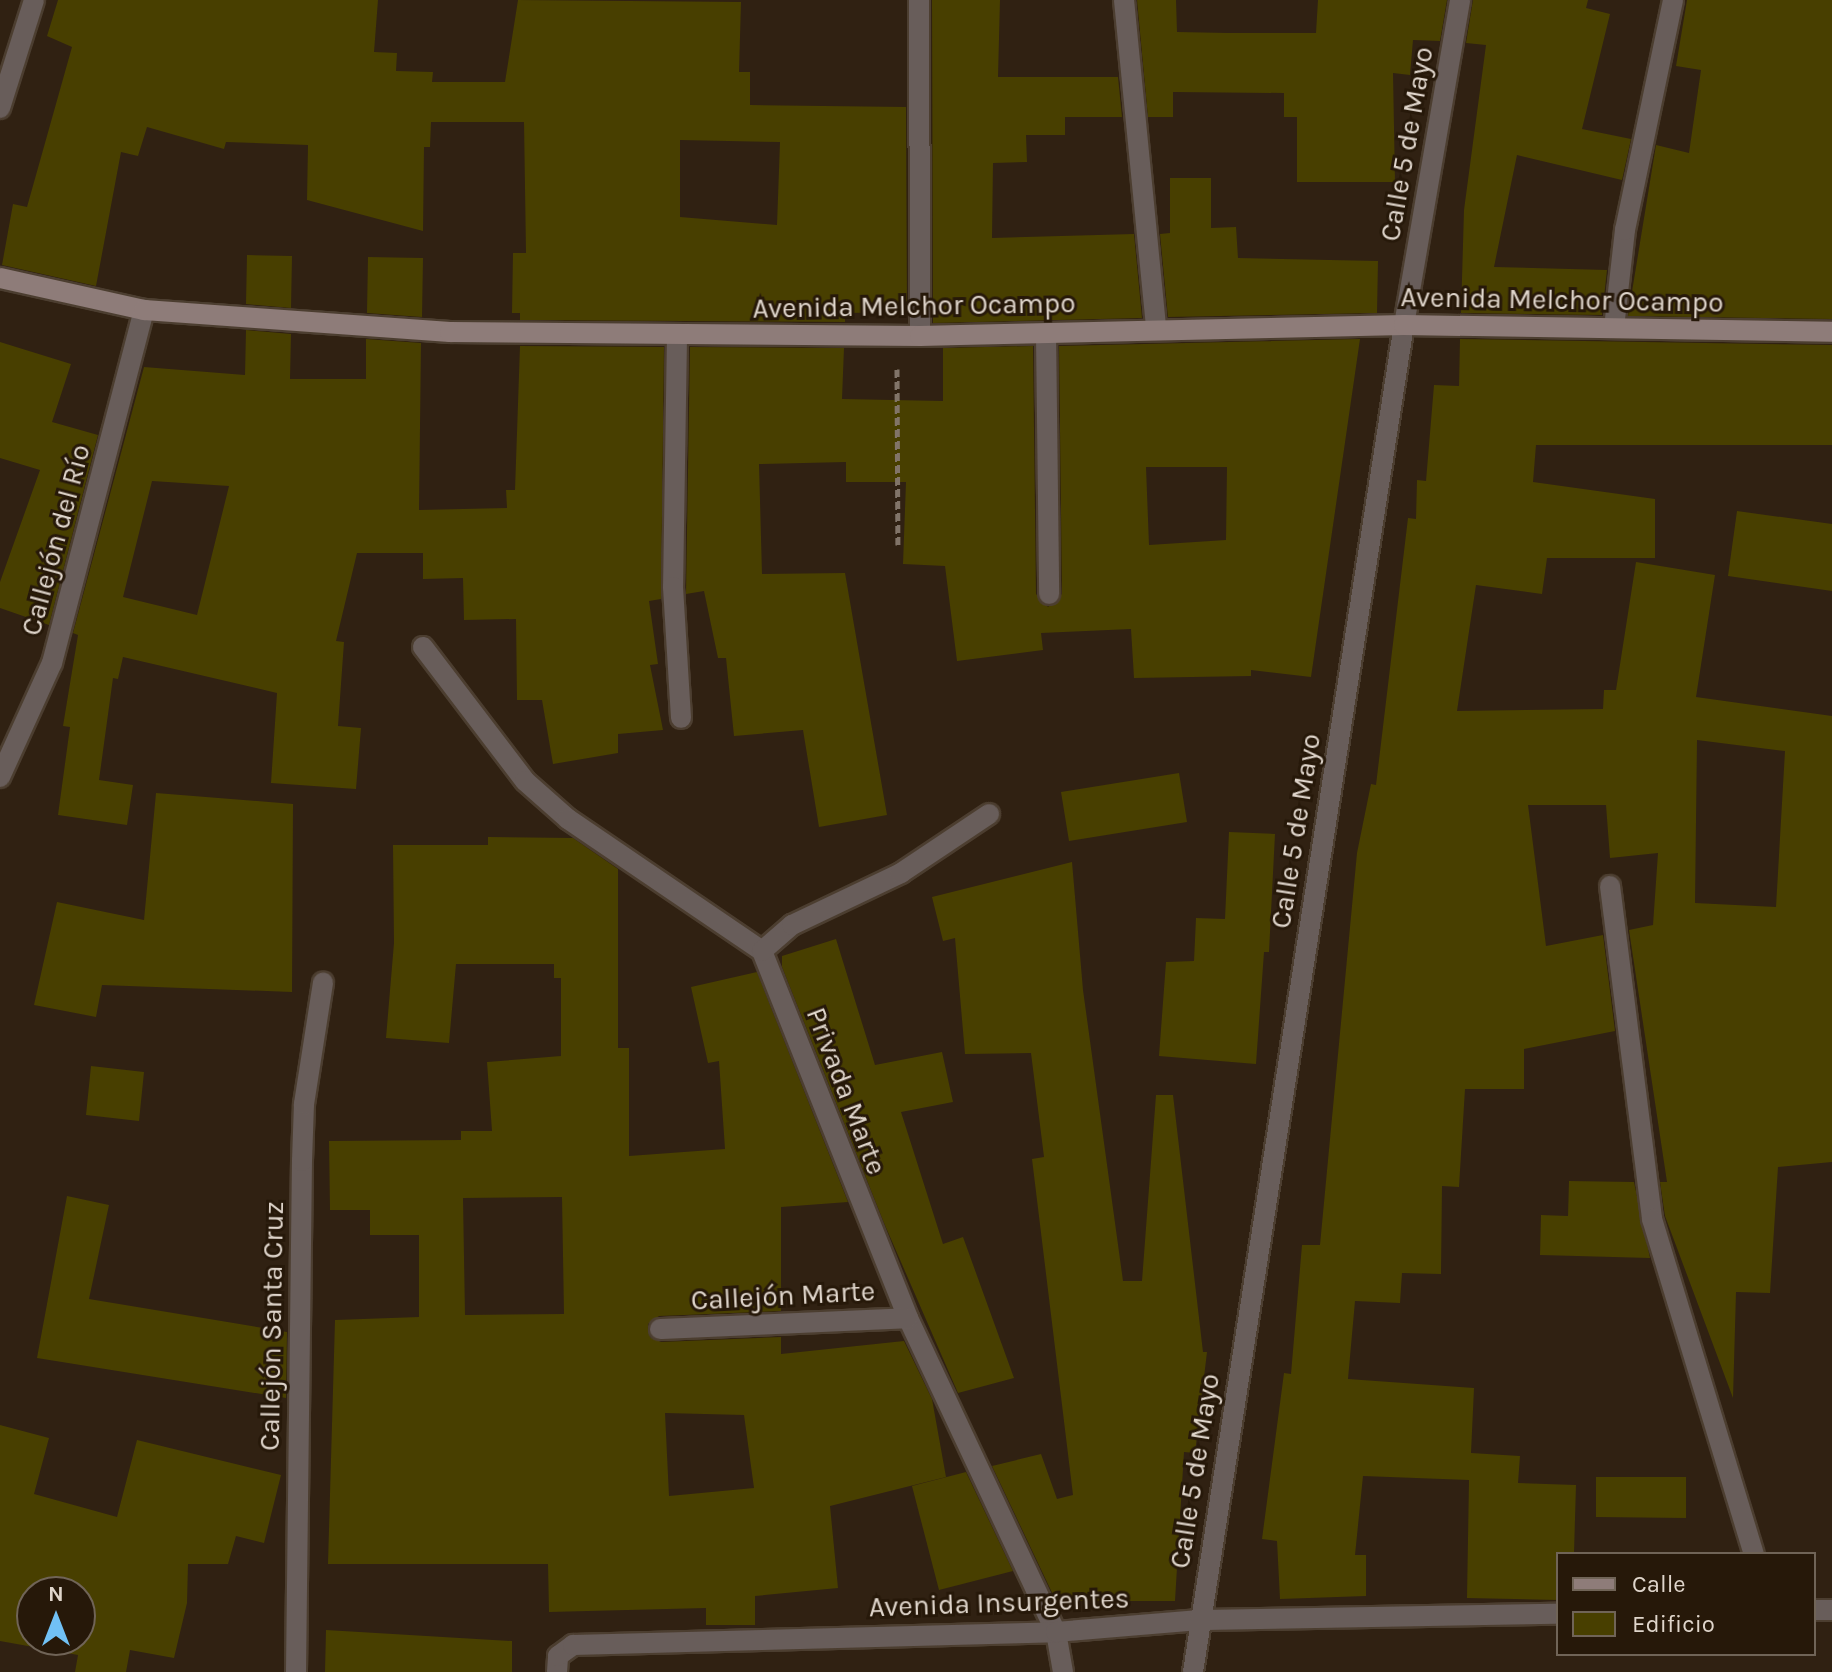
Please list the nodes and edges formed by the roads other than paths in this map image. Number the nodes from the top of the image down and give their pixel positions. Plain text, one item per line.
1 (34, 0) edge
2 (919, 0) edge
3 (1124, 0) edge
4 (1460, 0) edge
5 (1673, 0) edge
6 (0, 108) edge
7 (0, 278) edge
8 (144, 310) junction
9 (1404, 325) junction
10 (1614, 328) junction
11 (1156, 329) junction
12 (1832, 332) edge
13 (1046, 333) junction
14 (677, 336) junction
15 (920, 336) junction
16 (1049, 594) dead end
17 (423, 647) dead end
18 (681, 718) dead end
19 (0, 777) edge
20 (989, 814) dead end
21 (1610, 886) dead end
22 (762, 951) junction
23 (323, 982) dead end
24 (908, 1318) junction
25 (660, 1329) dead end
26 (1753, 1552) edge
27 (1556, 1614) edge
28 (1200, 1620) junction
29 (1056, 1632) junction
30 (296, 1672) edge
31 (557, 1672) edge
32 (1063, 1672) edge
33 (1193, 1672) edge

1 - 6 street
2 - 15 street
3 - 11 street
4 - 9 street, Calle 5 de Mayo
5 - 10 street
7 - 8 main road, Avenida Melchor Ocampo
8 - 14 main road, Avenida Melchor Ocampo
8 - 19 street, Callejón del Río
9 - 10 main road, Avenida Melchor Ocampo
9 - 11 main road, Avenida Melchor Ocampo
9 - 28 street, Calle 5 de Mayo
10 - 12 main road, Avenida Melchor Ocampo
11 - 13 main road, Avenida Melchor Ocampo
13 - 15 main road, Avenida Melchor Ocampo
13 - 16 street
14 - 15 main road, Avenida Melchor Ocampo
14 - 18 street
17 - 22 street
20 - 22 street
21 - 26 street
22 - 24 street, Privada Marte
23 - 30 street, Callejón Santa Cruz
24 - 25 street, Callejón Marte
24 - 29 street, Privada Marte
27 - 28 street, Avenida Insurgentes
28 - 29 street, Avenida Insurgentes
28 - 33 street, Calle 5 de Mayo
29 - 31 street, Avenida Insurgentes
29 - 32 street, Privada Marte

